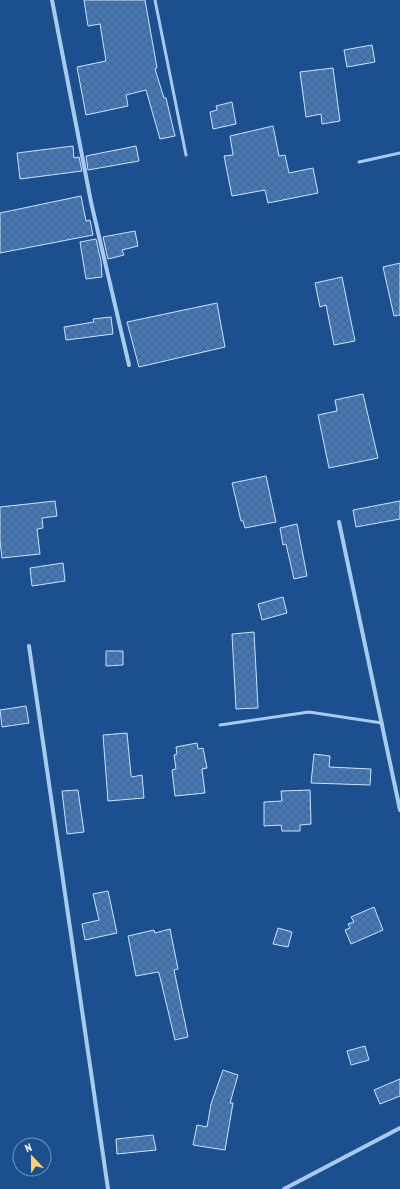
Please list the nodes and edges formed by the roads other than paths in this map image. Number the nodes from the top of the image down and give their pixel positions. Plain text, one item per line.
1 (52, 0) edge
2 (155, 0) edge
3 (400, 153) edge
4 (186, 155) dead end
5 (359, 162) dead end
6 (128, 364) dead end
7 (339, 522) dead end
8 (29, 646) dead end
9 (382, 723) junction
10 (220, 725) dead end
11 (400, 810) edge
12 (400, 1128) edge
13 (108, 1189) edge
14 (284, 1189) edge

1 - 6 street
2 - 4 lane
3 - 5 lane
7 - 9 street
8 - 13 street
9 - 10 lane
9 - 11 street
12 - 14 street

